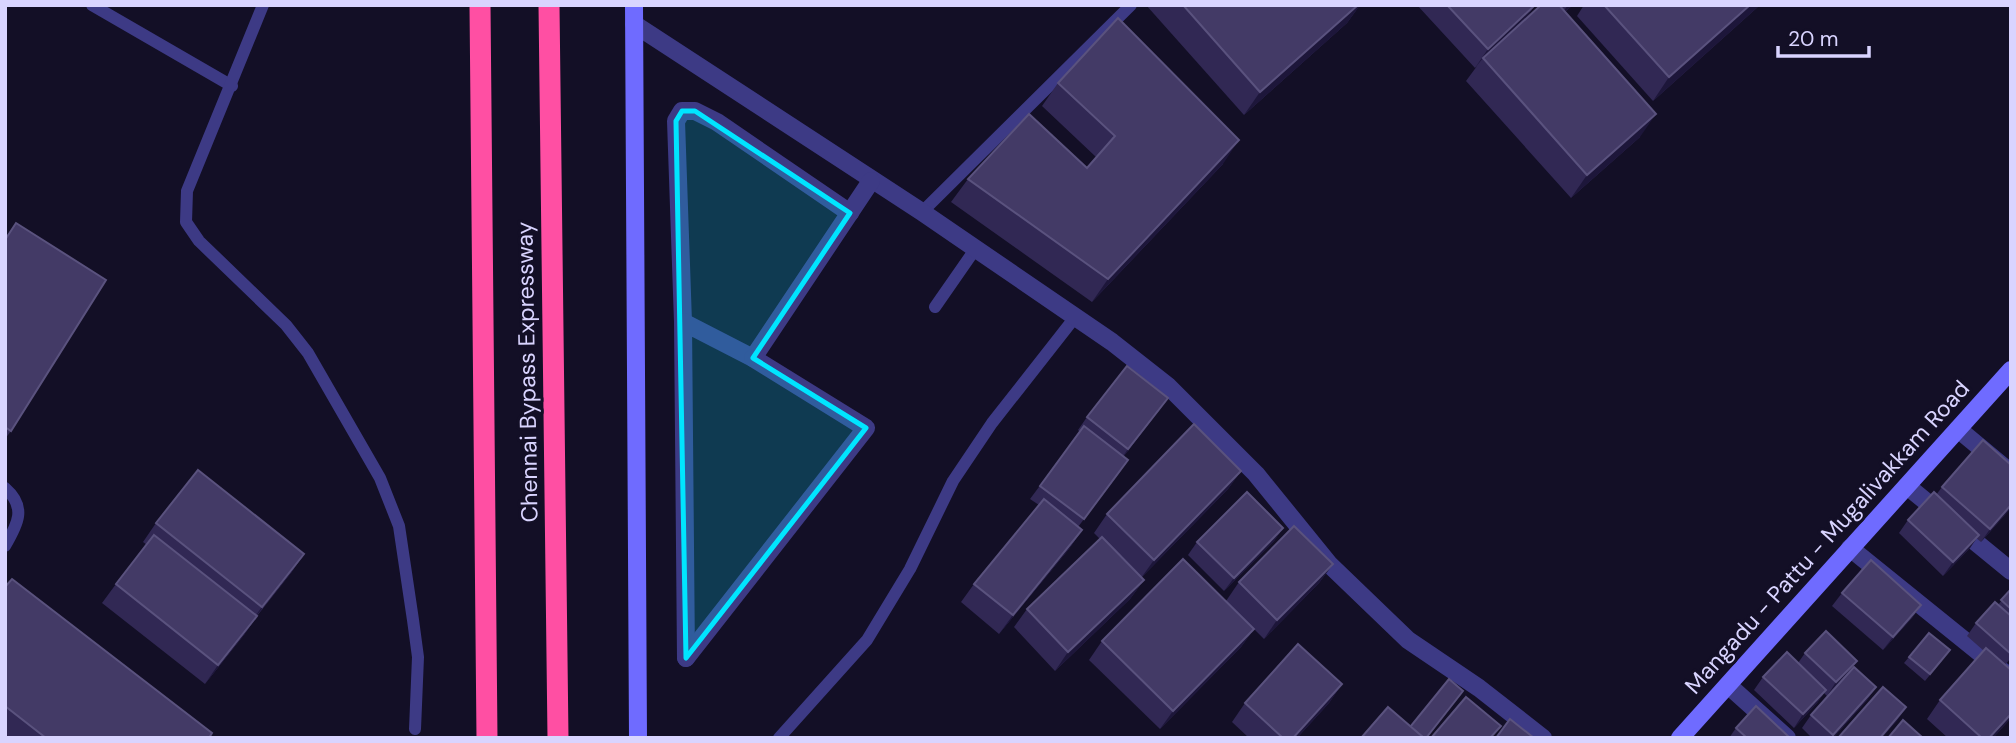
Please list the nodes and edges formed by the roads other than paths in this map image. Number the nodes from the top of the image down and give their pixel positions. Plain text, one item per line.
1 (92, 5) edge
2 (263, 5) edge
3 (480, 5) edge
4 (549, 5) edge
5 (634, 5) edge
6 (1131, 5) edge
7 (634, 24) junction
8 (232, 86) junction
9 (871, 181) junction
10 (922, 212) junction
11 (850, 213) junction
12 (976, 248) junction
13 (935, 307) dead end
14 (1076, 316) junction
15 (683, 322) junction
16 (753, 358) junction
17 (2011, 370) edge
18 (1958, 429) junction
19 (2011, 473) edge
20 (1906, 486) junction
21 (5, 488) edge
22 (5, 546) edge
23 (1850, 548) junction
24 (2011, 571) edge
25 (2011, 678) edge
26 (1728, 685) junction
27 (415, 729) dead end
28 (487, 738) edge
29 (558, 738) edge
30 (638, 738) edge
31 (779, 738) edge
32 (1543, 738) edge
33 (1681, 738) edge
34 (1787, 738) edge

1 - 8 lane
2 - 8 lane
3 - 28 highway, Chennai Bypass Expressway
4 - 29 highway, Chennai Bypass Expressway
5 - 7 street
6 - 10 lane
7 - 9 street
7 - 30 street
8 - 27 lane
9 - 10 street
9 - 11 street
10 - 12 street
11 - 15 street
11 - 16 street
12 - 13 lane
12 - 14 street
14 - 31 lane
14 - 32 street
15 - 16 street
15 - 16 street
17 - 18 street, Mangadu - Pattu - Mugalivakkam Road
18 - 19 street
18 - 20 street, Mangadu - Pattu - Mugalivakkam Road
20 - 23 street, Mangadu - Pattu - Mugalivakkam Road
20 - 24 street
21 - 22 lane
23 - 25 street
23 - 26 street, Mangadu - Pattu - Mugalivakkam Road
26 - 33 street, Mangadu - Pattu - Mugalivakkam Road
26 - 34 street

